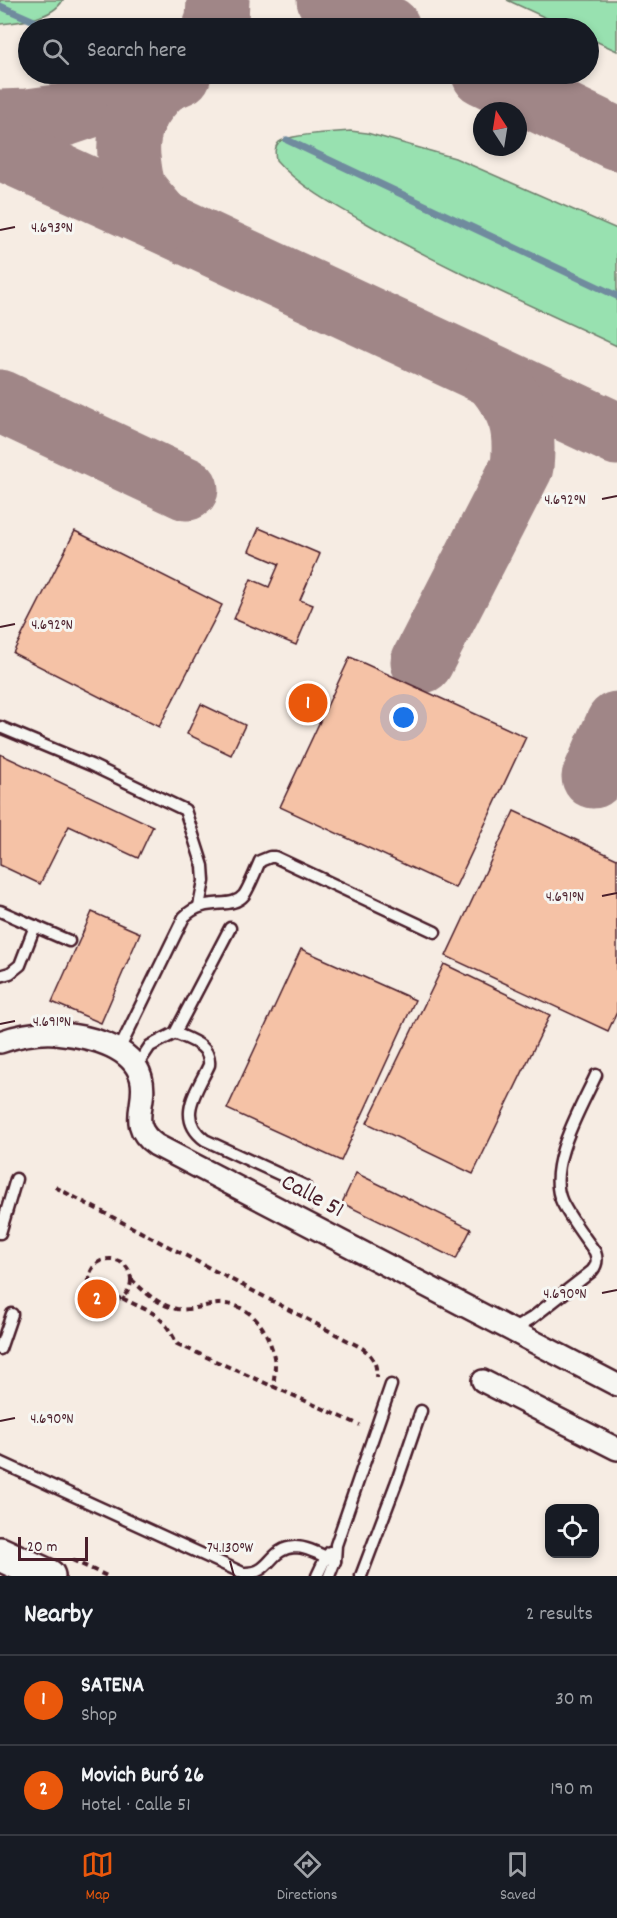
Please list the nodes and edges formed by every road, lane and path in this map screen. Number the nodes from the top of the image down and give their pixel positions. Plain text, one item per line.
1 (0, 727) edge
2 (199, 906) junction
3 (0, 911) edge
4 (35, 926) junction
5 (230, 928) dead end
6 (435, 932) dead end
7 (69, 941) dead end
8 (0, 976) edge
9 (175, 1033) junction
10 (0, 1041) edge
11 (119, 1050) junction
12 (136, 1067) junction
13 (596, 1075) dead end
14 (16, 1179) dead end
15 (304, 1186) dead end
16 (55, 1187) dead end
17 (0, 1233) edge
18 (131, 1279) junction
19 (122, 1298) junction
20 (12, 1314) dead end
21 (512, 1330) junction
22 (0, 1349) edge
23 (375, 1381) dead end
24 (483, 1381) dead end
25 (391, 1385) dead end
26 (617, 1385) edge
27 (273, 1387) junction
28 (421, 1411) dead end
29 (363, 1414) dead end
30 (360, 1425) junction
31 (356, 1436) dead end
32 (617, 1449) edge
33 (0, 1462) edge
34 (0, 1554) edge
35 (330, 1559) junction
36 (48, 1576) edge
37 (317, 1576) edge
38 (329, 1576) edge
39 (361, 1576) edge

1 - 2 lane
2 - 6 lane
2 - 11 lane
3 - 4 lane
4 - 7 lane
4 - 8 lane
5 - 9 lane
9 - 12 lane
9 - 15 lane
10 - 11 street
11 - 12 street
12 - 21 street, Calle 51
13 - 21 lane
14 - 17 lane
16 - 23 path
18 - 19 path
18 - 19 path
18 - 27 path
19 - 27 path
20 - 22 lane
21 - 26 street, Calle 51
24 - 32 street
25 - 35 lane
27 - 30 path
28 - 39 lane
29 - 30 path
30 - 31 path
33 - 35 lane
34 - 36 main road
35 - 37 lane
35 - 38 lane

